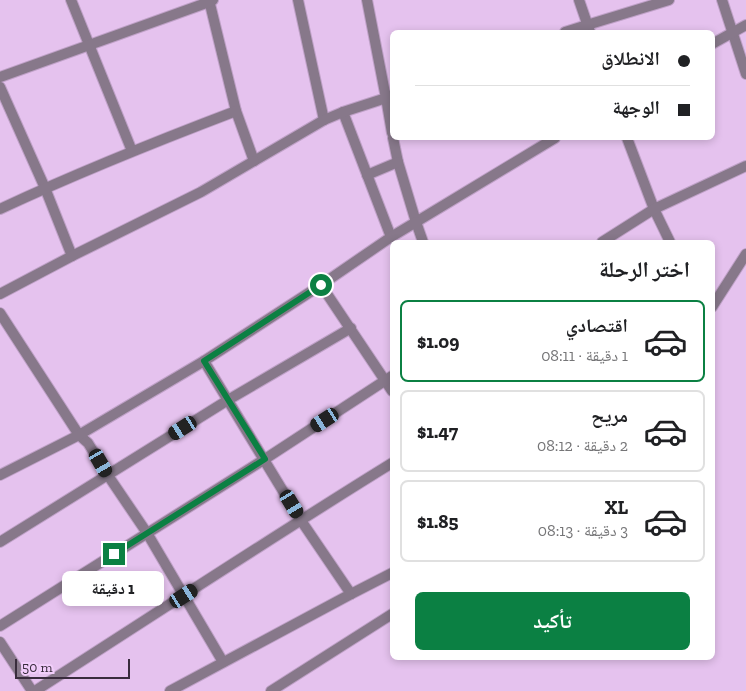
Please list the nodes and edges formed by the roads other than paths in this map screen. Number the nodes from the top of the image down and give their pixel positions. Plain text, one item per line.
1 (71, 0) edge
2 (298, 0) edge
3 (367, 0) edge
4 (579, 0) edge
5 (669, 0) edge
6 (722, 0) edge
7 (210, 1) edge
8 (746, 25) edge
9 (589, 28) edge
10 (732, 32) junction
11 (715, 42) edge
12 (90, 46) junction
13 (746, 74) edge
14 (0, 77) edge
15 (0, 88) edge
16 (389, 96) edge
17 (236, 111) junction
18 (343, 112) junction
19 (324, 120) junction
20 (393, 140) edge
21 (552, 140) edge
22 (627, 140) edge
23 (132, 151) junction
24 (254, 161) junction
25 (398, 162) junction
26 (746, 166) edge
27 (367, 175) junction
28 (45, 188) junction
29 (0, 209) edge
30 (654, 209) junction
31 (416, 222) junction
32 (391, 237) junction
33 (422, 240) edge
34 (605, 240) edge
35 (669, 240) edge
36 (746, 254) edge
37 (72, 256) junction
38 (321, 285) junction
39 (0, 294) edge
40 (715, 302) edge
41 (0, 313) edge
42 (351, 328) junction
43 (204, 361) junction
44 (389, 378) edge
45 (228, 400) junction
46 (79, 435) junction
47 (265, 459) junction
48 (390, 464) edge
49 (107, 474) junction
50 (0, 475) edge
51 (300, 519) junction
52 (147, 533) junction
53 (0, 542) edge
54 (390, 574) edge
55 (351, 594) junction
56 (184, 596) junction
57 (390, 615) edge
58 (0, 626) edge
59 (0, 642) edge
60 (223, 662) junction
61 (33, 691) edge
62 (170, 691) edge
63 (271, 691) edge

1 - 12 street
2 - 19 street
3 - 16 street
4 - 9 street
5 - 9 street
6 - 10 street
7 - 12 street
7 - 17 street
8 - 10 street
10 - 11 street
10 - 13 street
12 - 14 street
12 - 23 street
15 - 28 street
16 - 18 street
17 - 23 street
17 - 24 street
18 - 19 street
18 - 27 street
19 - 24 street
20 - 25 street
21 - 31 street
22 - 30 street
23 - 28 street
24 - 37 street
25 - 27 street
25 - 31 street
26 - 30 street
27 - 32 street
28 - 29 street
28 - 37 street
30 - 34 street
30 - 35 street
31 - 32 street
31 - 33 street
32 - 38 street
36 - 40 street
37 - 39 street
38 - 42 street
38 - 43 street
41 - 46 street
42 - 44 street
42 - 45 street
43 - 45 street
43 - 46 street
44 - 47 street
45 - 47 street
45 - 49 street
46 - 49 street
46 - 50 street
47 - 51 street
47 - 52 street
48 - 51 street
49 - 52 street
49 - 53 street
51 - 55 street
51 - 56 street
52 - 56 street
52 - 58 street
54 - 55 street
55 - 60 street
56 - 60 street
56 - 61 street
57 - 63 street
59 - 61 street
60 - 62 street

